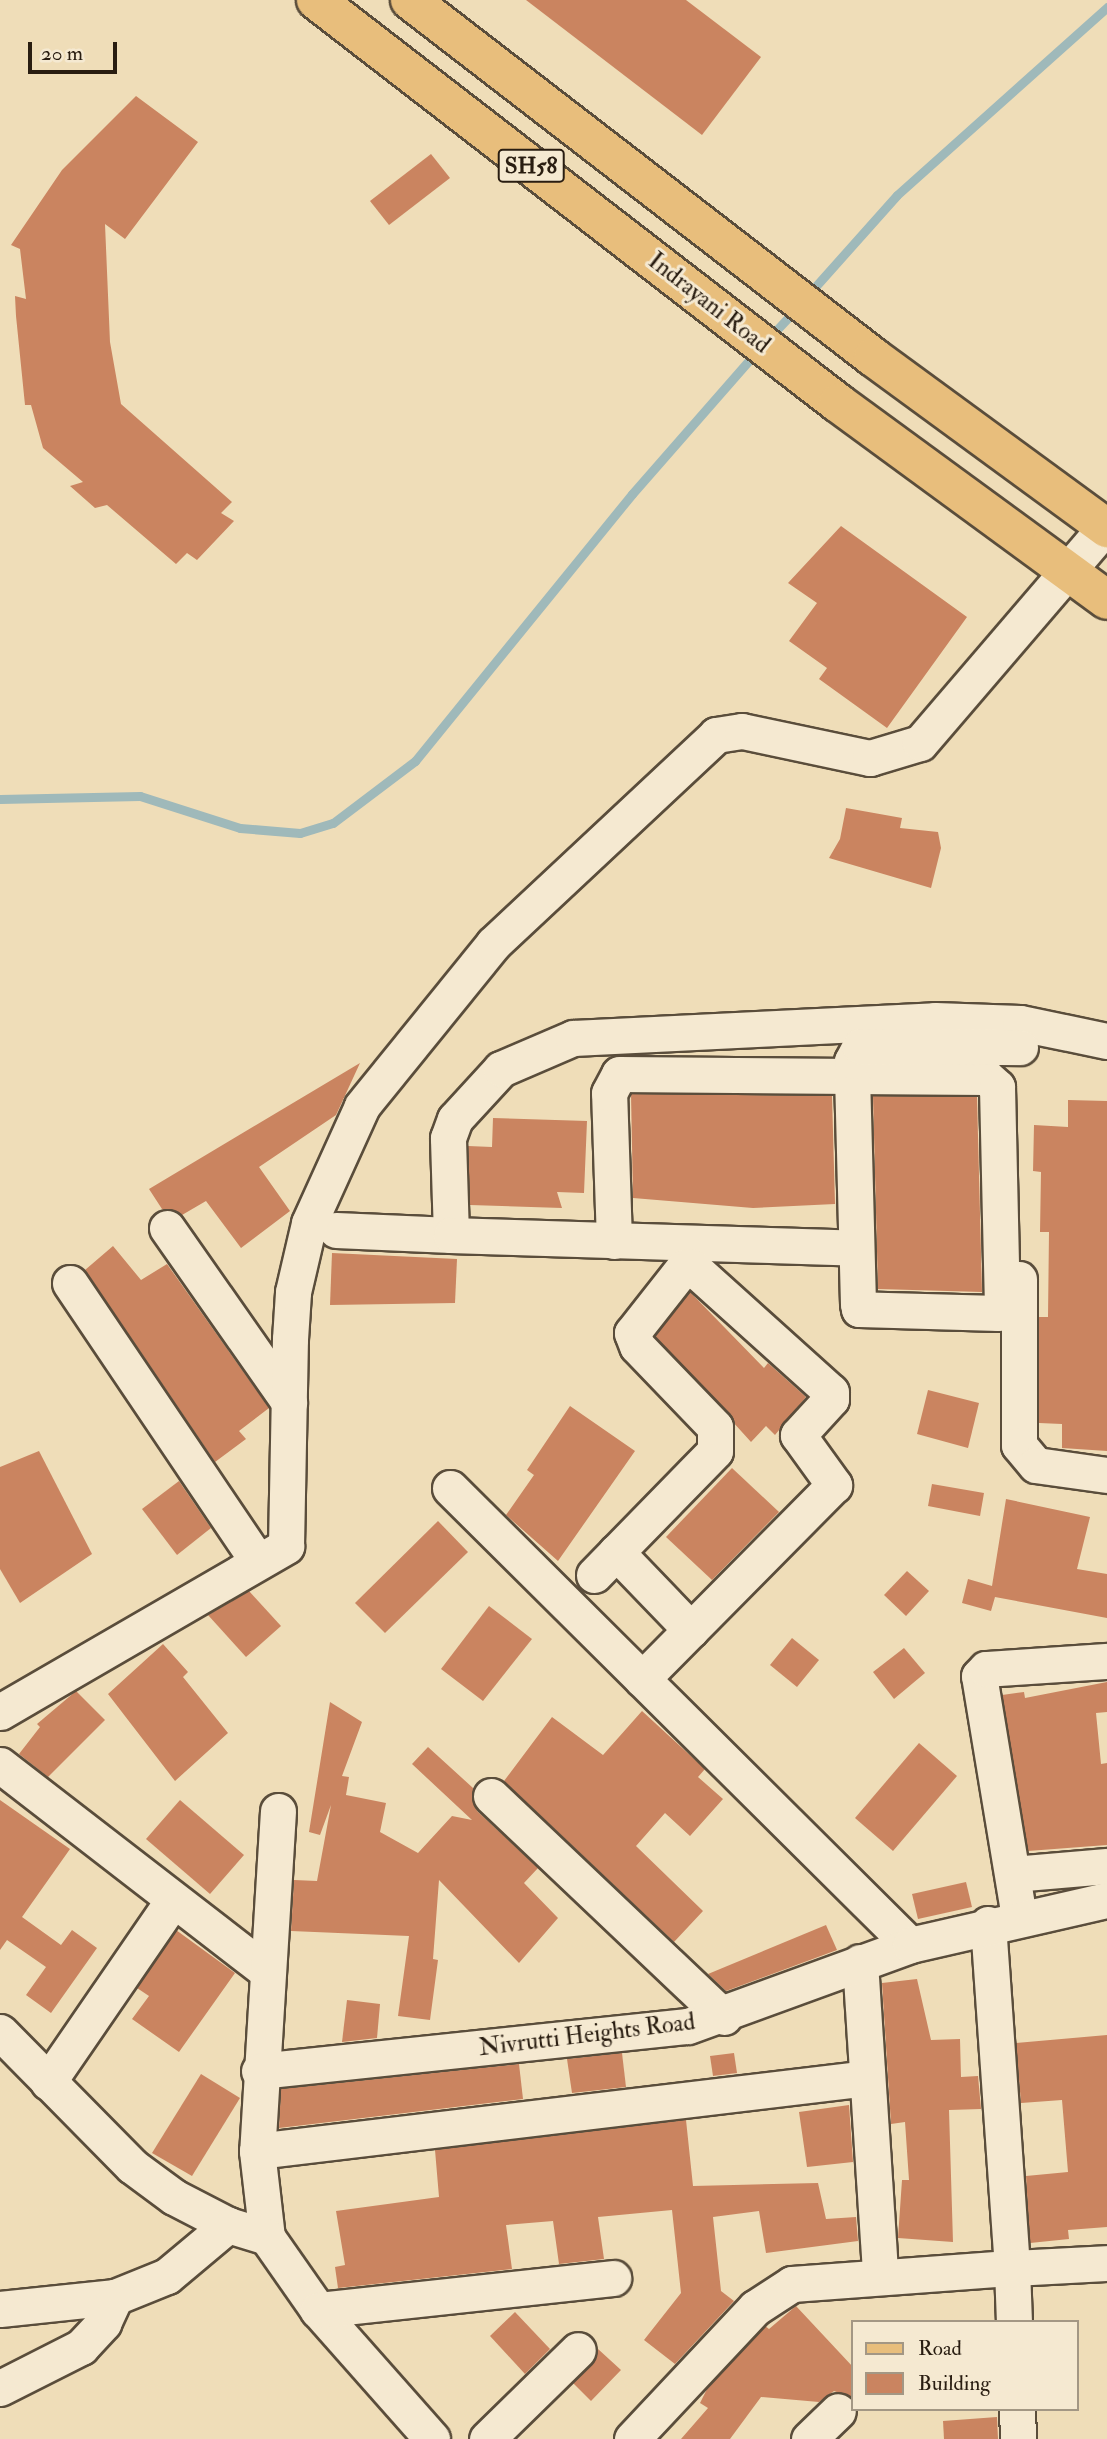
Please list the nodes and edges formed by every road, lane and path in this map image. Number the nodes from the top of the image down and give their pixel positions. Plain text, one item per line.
1 (316, 0) edge
2 (410, 0) edge
3 (1106, 527) edge
4 (1068, 571) junction
5 (1107, 600) edge
6 (1020, 1035) junction
7 (1107, 1041) edge
8 (852, 1076) junction
9 (167, 1228) dead end
10 (336, 1230) dead end
11 (451, 1235) junction
12 (614, 1241) junction
13 (856, 1248) junction
14 (70, 1283) dead end
15 (289, 1402) junction
16 (1107, 1475) edge
17 (450, 1488) dead end
18 (258, 1563) junction
19 (691, 1630) junction
20 (1107, 1661) edge
21 (642, 1679) junction
22 (0, 1712) edge
23 (0, 1765) edge
24 (491, 1796) dead end
25 (278, 1811) dead end
26 (1107, 1866) edge
27 (1013, 1874) junction
28 (173, 1900) junction
29 (1107, 1900) edge
30 (1004, 1921) junction
31 (910, 1945) junction
32 (860, 1962) junction
33 (264, 1969) junction
34 (724, 2017) junction
35 (0, 2032) edge
36 (259, 2071) junction
37 (867, 2078) junction
38 (48, 2082) junction
39 (257, 2151) junction
40 (228, 2225) junction
41 (267, 2237) junction
42 (1107, 2263) edge
43 (1012, 2268) junction
44 (880, 2274) junction
45 (613, 2278) dead end
46 (115, 2297) junction
47 (0, 2309) edge
48 (318, 2309) junction
49 (1014, 2320) edge
50 (578, 2350) dead end
51 (0, 2388) edge
52 (838, 2411) dead end
53 (1017, 2411) edge
54 (432, 2439) edge
55 (487, 2439) edge
56 (632, 2439) edge
57 (809, 2439) edge
58 (1018, 2439) edge

1 - 4 main road, Indrayani Road / SH58
2 - 3 main road, SH58
3 - 4 street
4 - 5 main road, Indrayani Road / SH58
4 - 15 street
6 - 7 street
6 - 8 street
6 - 11 street
6 - 16 street
8 - 12 street
8 - 13 street
8 - 13 street
9 - 15 street
10 - 11 street
11 - 12 street
12 - 13 street
14 - 18 street
15 - 18 street
17 - 21 street
18 - 22 street
19 - 19 street
19 - 21 street
20 - 27 street
21 - 31 street
23 - 28 street
24 - 34 street
25 - 33 street
26 - 27 street
27 - 30 street
28 - 33 street
28 - 38 street
29 - 30 street, Nivrutti Heights Road
30 - 31 street, Nivrutti Heights Road
30 - 43 street
31 - 32 street, Nivrutti Heights Road
32 - 34 street, Nivrutti Heights Road
32 - 37 street
33 - 36 street
34 - 36 street, Nivrutti Heights Road
35 - 38 street
36 - 39 street
37 - 39 street
37 - 44 street
38 - 40 street
39 - 41 street
40 - 41 street
40 - 46 street
41 - 48 street
42 - 43 street
43 - 44 street
43 - 49 street
44 - 56 street
45 - 48 street
46 - 47 street
46 - 51 street
48 - 54 street
50 - 55 street
52 - 57 street
53 - 58 street

